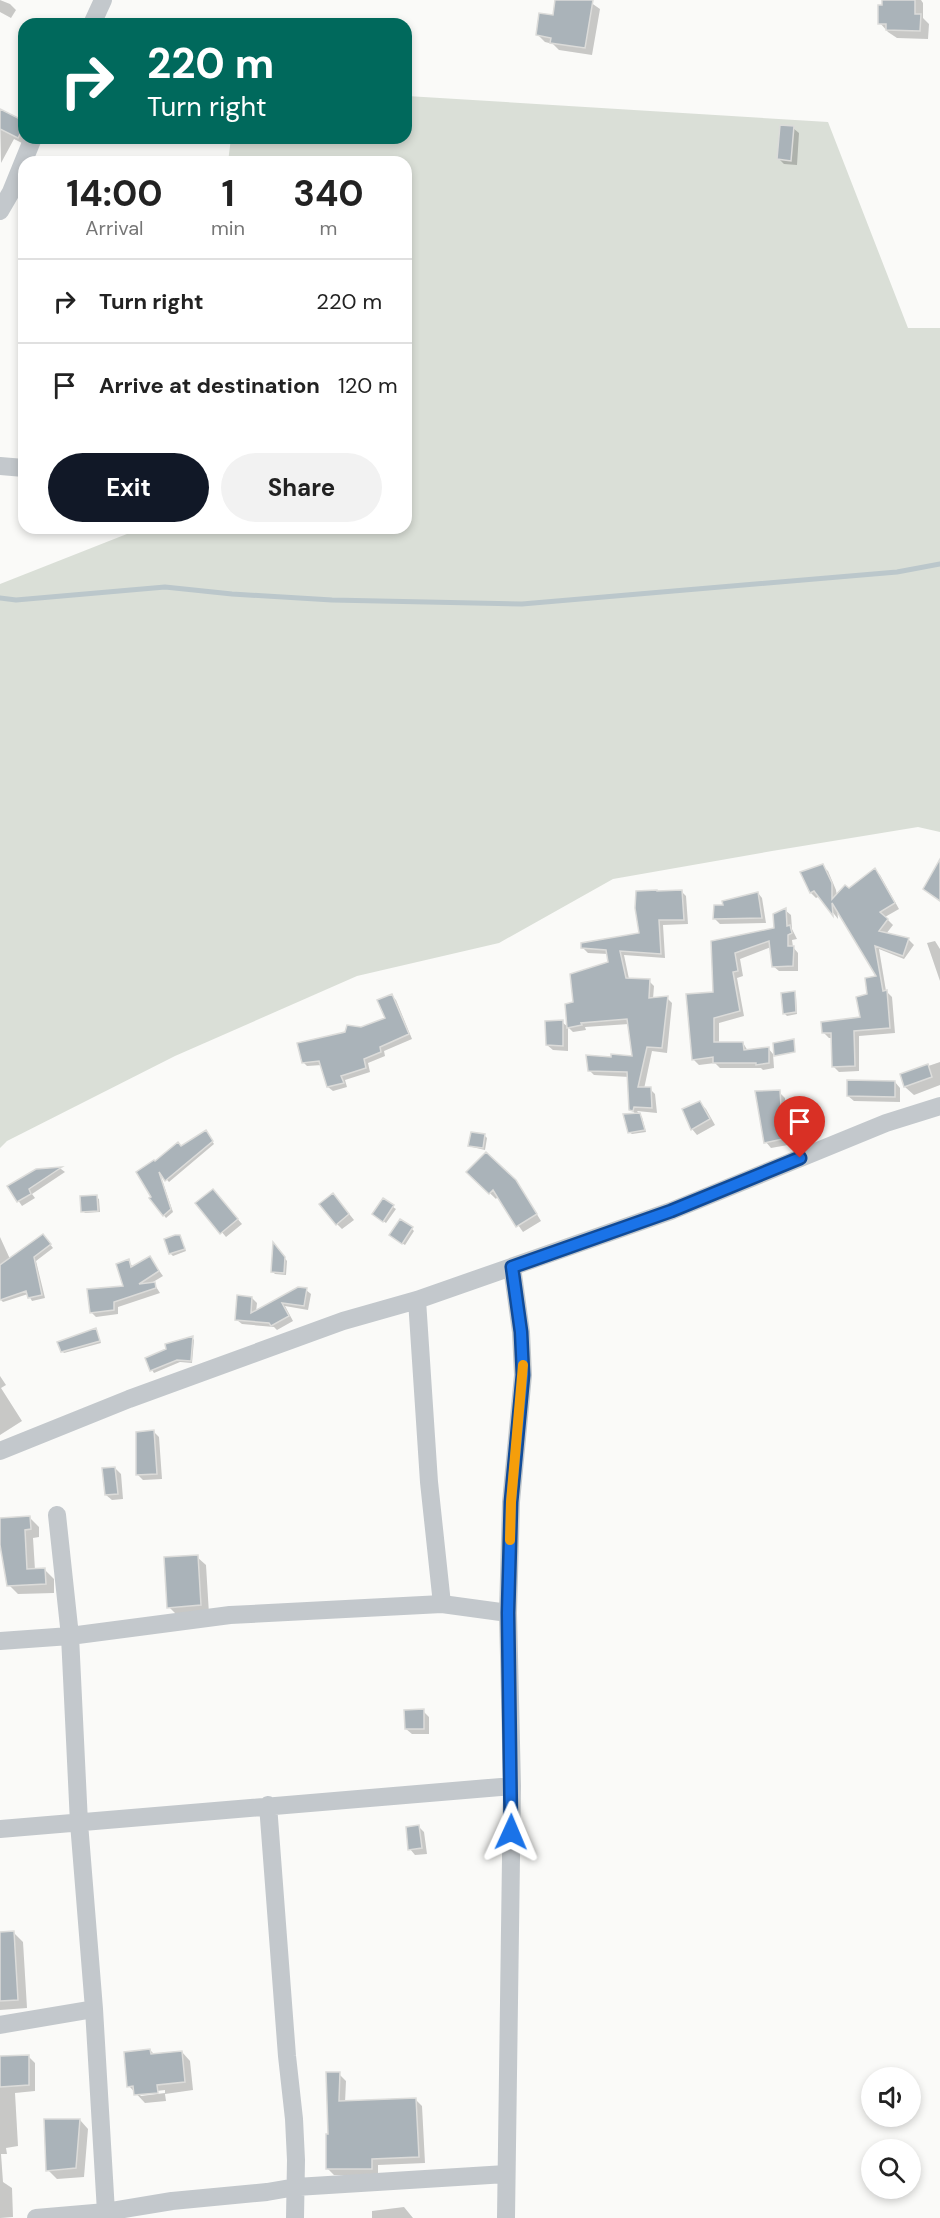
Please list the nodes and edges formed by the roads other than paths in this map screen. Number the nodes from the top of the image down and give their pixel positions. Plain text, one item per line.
1 (103, 0) edge
2 (95, 18) edge
3 (18, 175) edge
4 (0, 211) edge
5 (0, 466) edge
6 (18, 468) edge
7 (940, 1106) edge
8 (512, 1267) junction
9 (417, 1300) junction
10 (0, 1451) edge
11 (57, 1515) dead end
12 (442, 1604) junction
13 (508, 1613) junction
14 (70, 1636) junction
15 (0, 1641) edge
16 (512, 1786) junction
17 (268, 1805) junction
18 (78, 1823) junction
19 (0, 1828) edge
20 (94, 2009) junction
21 (0, 2025) edge
22 (506, 2174) junction
23 (296, 2187) junction
24 (106, 2212) junction
25 (36, 2218) edge
26 (295, 2218) edge
27 (506, 2218) edge

1 - 2 street
3 - 4 street
5 - 6 street
7 - 8 street
8 - 9 street
8 - 13 street
9 - 10 street
9 - 12 street
11 - 14 street
12 - 13 street
12 - 14 street
13 - 16 street
14 - 15 street
14 - 18 street
16 - 17 street
16 - 22 street
17 - 18 street
17 - 23 street
18 - 19 street
18 - 20 street
20 - 21 street
20 - 24 street
22 - 23 street
22 - 27 street
23 - 24 street
23 - 26 street
24 - 25 street

